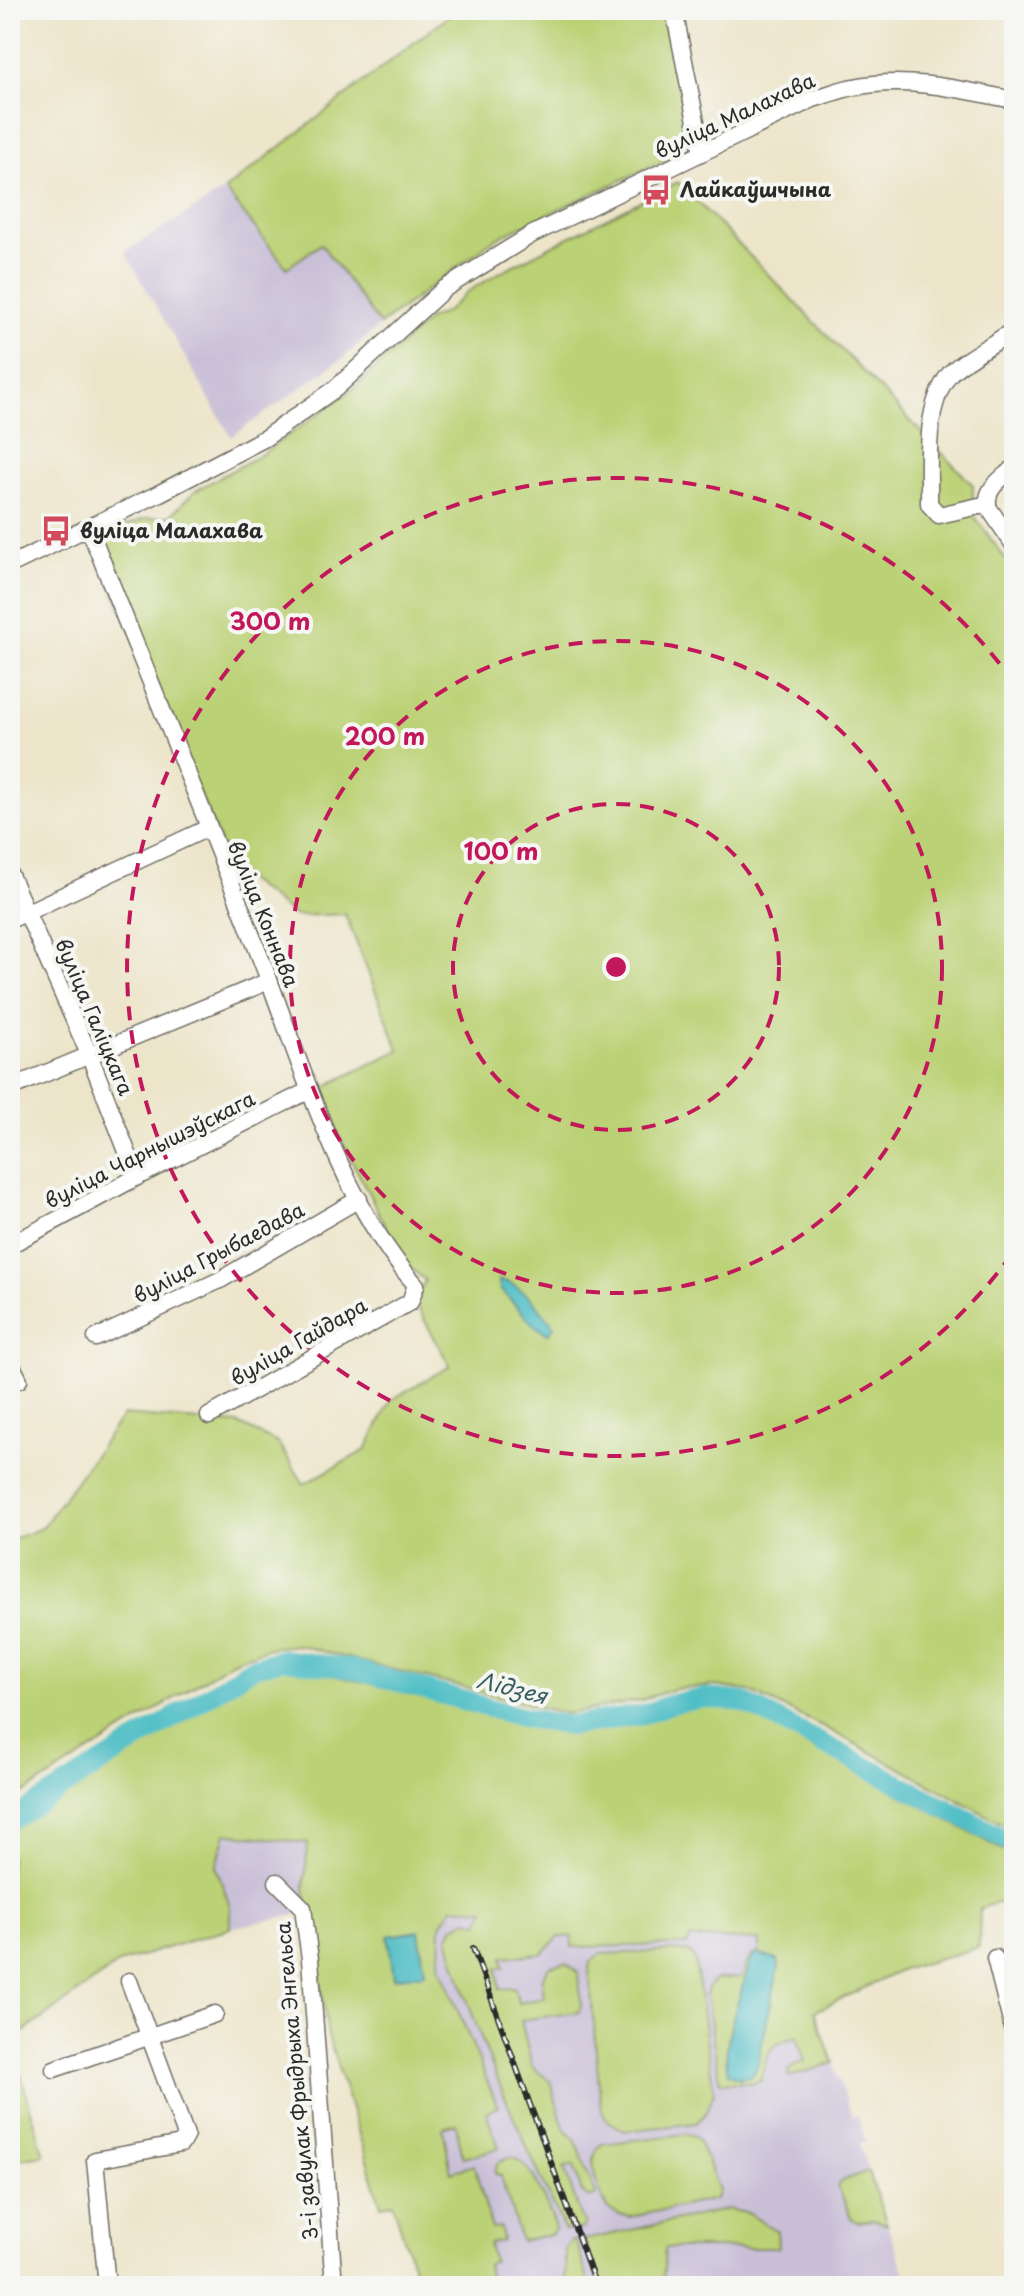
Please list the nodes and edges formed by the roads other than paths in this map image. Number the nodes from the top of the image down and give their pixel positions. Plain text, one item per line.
1 (674, 10) edge
2 (1014, 100) edge
3 (702, 152) junction
4 (1014, 330) edge
5 (1014, 468) edge
6 (988, 500) junction
7 (89, 528) junction
8 (1014, 545) edge
9 (10, 565) edge
10 (208, 828) junction
11 (10, 875) edge
12 (27, 911) junction
13 (10, 920) edge
14 (269, 981) junction
15 (89, 1054) junction
16 (10, 1088) edge
17 (308, 1091) junction
18 (137, 1177) junction
19 (359, 1199) junction
20 (10, 1245) edge
21 (410, 1302) joint
22 (96, 1338) dead end
23 (10, 1362) edge
24 (19, 1380) dead end
25 (209, 1416) dead end
26 (277, 1882) dead end
27 (995, 1958) dead end
28 (129, 1981) dead end
29 (215, 2014) dead end
30 (1014, 2033) edge
31 (150, 2036) junction
32 (54, 2069) dead end
33 (107, 2286) edge
34 (334, 2286) edge

1 - 3 street
2 - 3 street, вуліца Малахава
3 - 7 street, вуліца Малахава
4 - 6 street
5 - 6 street
6 - 8 street
7 - 9 street, вуліца Малахава
7 - 10 street, вуліца Коннава
10 - 12 street
10 - 14 street, вуліца Коннава
11 - 12 street, вуліца Галіцкага
12 - 13 street
12 - 15 street, вуліца Галіцкага
14 - 15 street
14 - 17 street, вуліца Коннава
15 - 16 street
15 - 18 street, вуліца Галіцкага
17 - 18 street, вуліца Чарнышэўскага
17 - 19 street, вуліца Коннава
18 - 20 street, вуліца Чарнышэўскага
19 - 21 street, вуліца Коннава
19 - 22 street, вуліца Грыбаедава
21 - 25 street, вуліца Гайдара
23 - 24 street
26 - 34 street, 3-і завулак Фрыдрыха Энгельса
27 - 30 street
28 - 31 street
29 - 31 street
31 - 32 street
31 - 33 street

